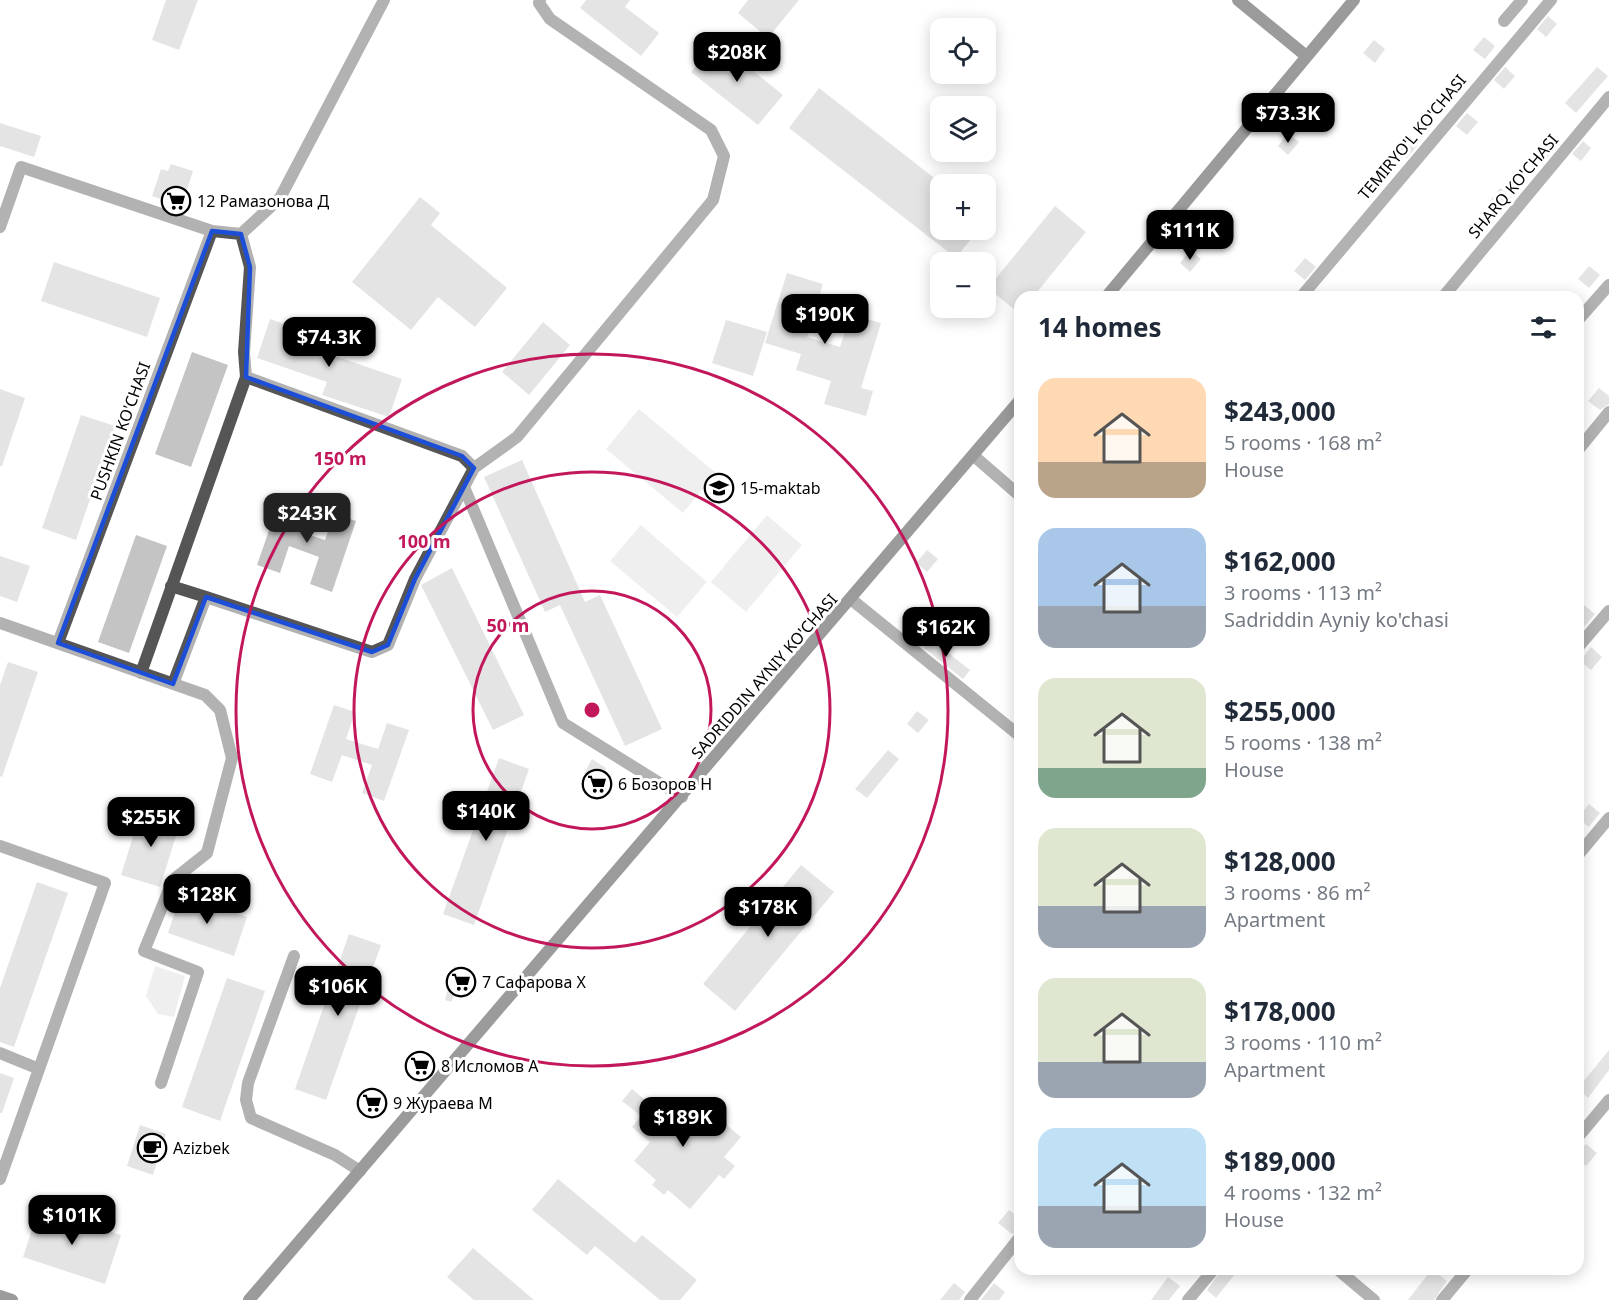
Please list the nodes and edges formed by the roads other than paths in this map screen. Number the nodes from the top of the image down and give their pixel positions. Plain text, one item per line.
1 (384, 0) edge
2 (540, 0) edge
3 (1238, 0) edge
4 (1354, 0) edge
5 (1522, 0) edge
6 (1551, 0) edge
7 (1504, 21) dead end
8 (1305, 56) junction
9 (1609, 97) edge
10 (0, 227) edge
11 (212, 231) junction
12 (241, 234) junction
13 (1609, 285) edge
14 (1111, 291) edge
15 (1306, 291) edge
16 (1448, 291) edge
17 (1584, 313) edge
18 (246, 377) junction
19 (1014, 407) edge
20 (1609, 412) edge
21 (1584, 443) edge
22 (974, 456) junction
23 (474, 468) junction
24 (464, 487) junction
25 (1014, 491) edge
26 (171, 586) junction
27 (206, 597) junction
28 (852, 600) junction
29 (1609, 611) edge
30 (0, 623) edge
31 (1584, 641) edge
32 (58, 643) junction
33 (141, 673) junction
34 (173, 684) junction
35 (1014, 731) edge
36 (682, 797) junction
37 (1609, 818) edge
38 (0, 846) edge
39 (1584, 848) edge
40 (294, 956) dead end
41 (0, 1053) edge
42 (39, 1069) junction
43 (161, 1083) dead end
44 (1609, 1100) edge
45 (1584, 1130) edge
46 (360, 1171) junction
47 (0, 1179) edge
48 (1014, 1245) edge
49 (1209, 1275) edge
50 (1343, 1275) edge
51 (1463, 1275) edge
52 (0, 1296) edge
53 (12, 1300) edge
54 (249, 1300) edge
55 (970, 1300) edge
56 (1188, 1300) edge
57 (1374, 1300) edge
58 (1442, 1300) edge

1 - 12 street
2 - 23 street
3 - 8 street
4 - 8 street
5 - 7 street
6 - 15 street, TEMIRYO'L KO'CHASI
8 - 14 street
9 - 16 street, SHARQ KO'CHASI
10 - 11 street
11 - 12 street
11 - 32 street, PUSHKIN KO'CHASI
12 - 18 street
13 - 17 street
18 - 23 street
18 - 26 street
19 - 22 street, SADRIDDIN AYNIY KO'CHASI
20 - 21 street
22 - 25 street
22 - 28 street, SADRIDDIN AYNIY KO'CHASI
23 - 24 street
24 - 27 street
24 - 36 street
26 - 27 street
26 - 33 street
27 - 34 street
28 - 35 street
28 - 36 street, SADRIDDIN AYNIY KO'CHASI
29 - 31 street
30 - 32 street
32 - 33 street
33 - 34 street
34 - 43 street
36 - 46 street, SADRIDDIN AYNIY KO'CHASI
37 - 39 street
38 - 42 street
40 - 46 street
41 - 42 street
42 - 47 street
44 - 45 street
46 - 54 street, SADRIDDIN AYNIY KO'CHASI
48 - 55 street
49 - 56 street
50 - 57 street
51 - 58 street
52 - 53 street

